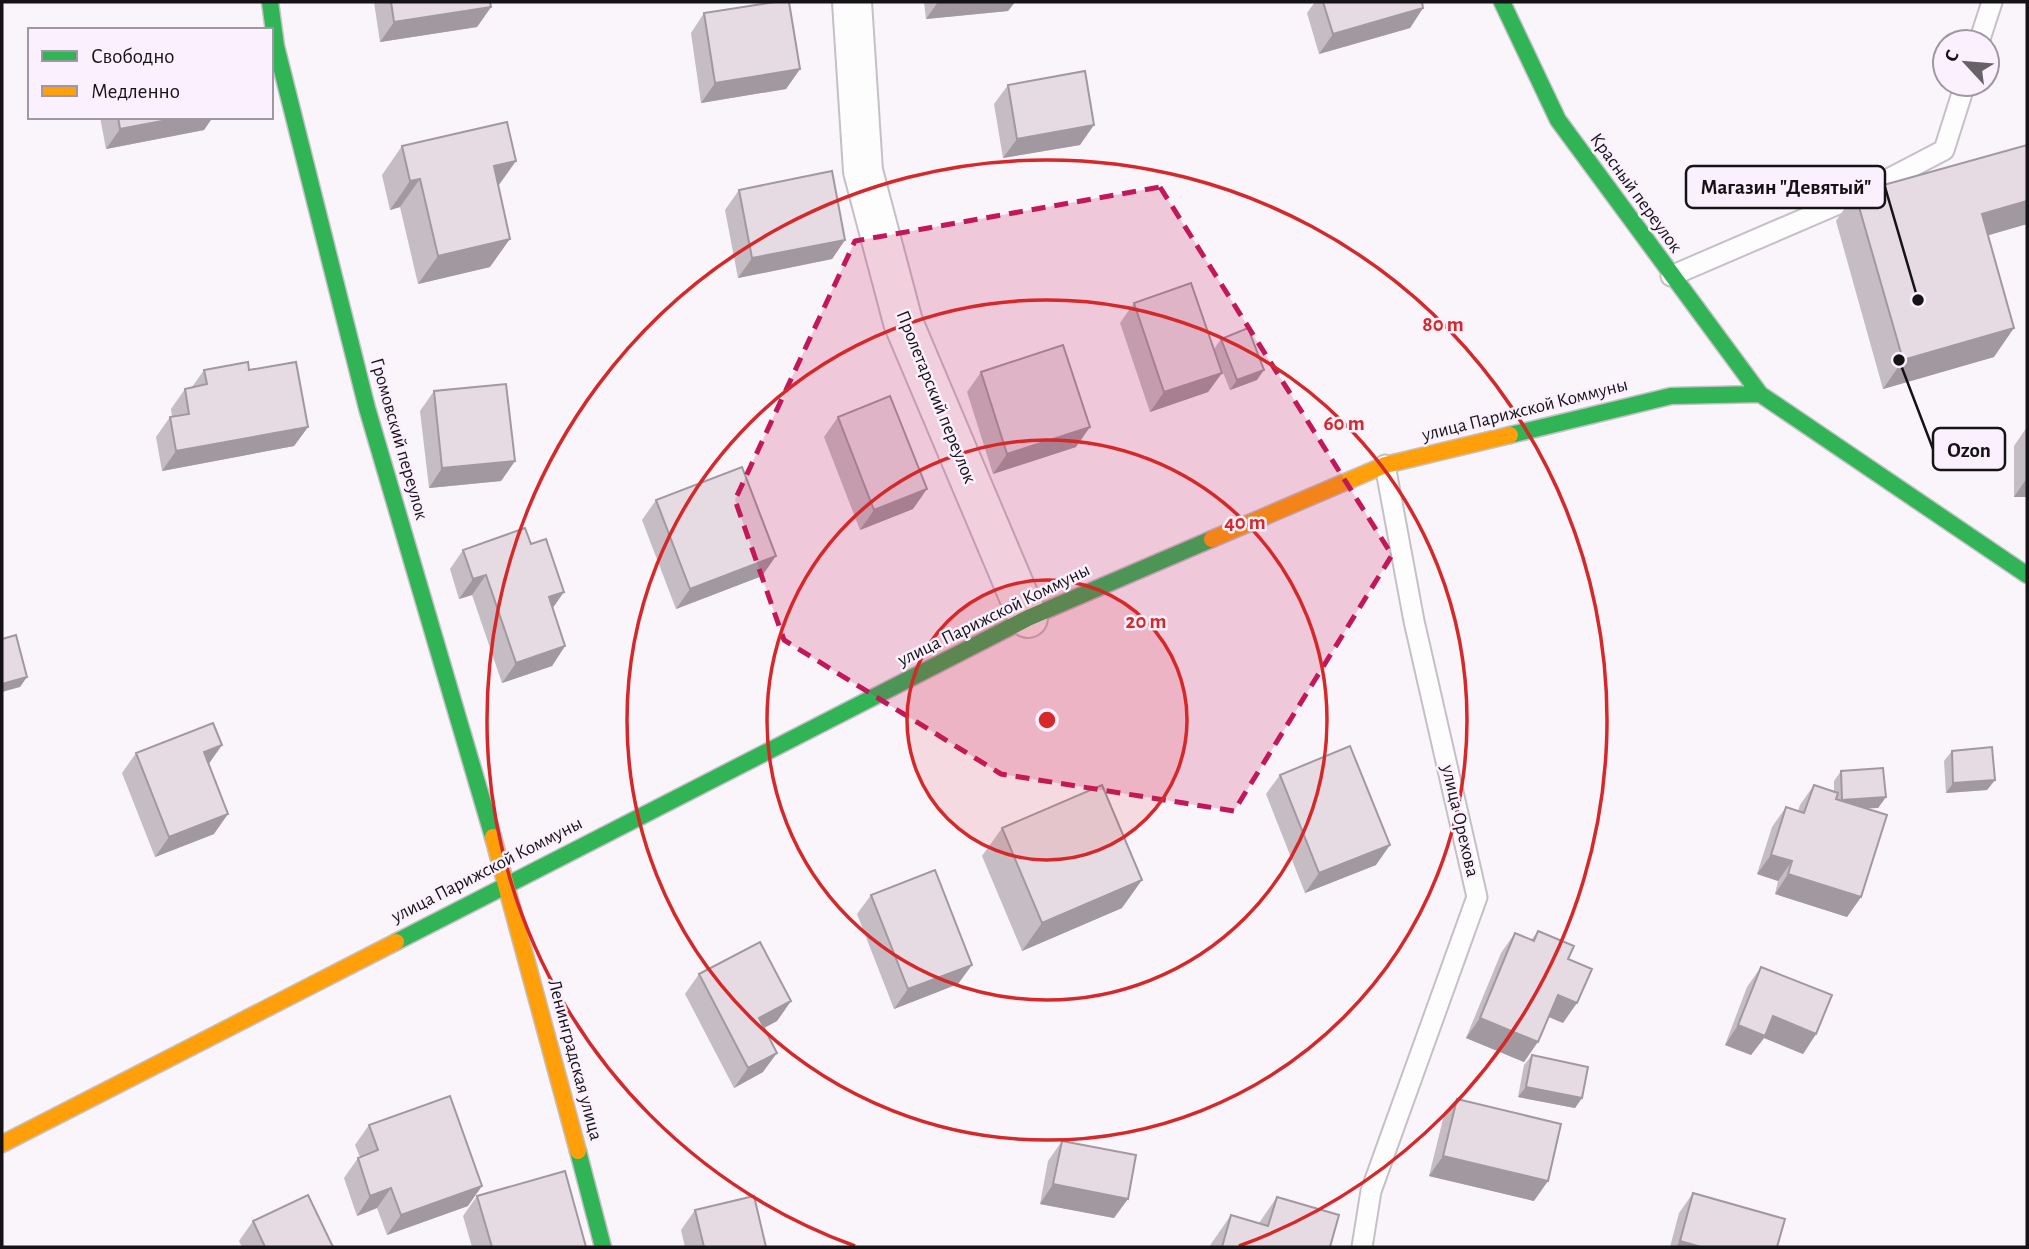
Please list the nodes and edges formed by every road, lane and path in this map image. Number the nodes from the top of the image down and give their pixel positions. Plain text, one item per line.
1 (270, 2) edge
2 (852, 2) edge
3 (1502, 2) edge
4 (1992, 2) edge
5 (1984, 28) edge
6 (1961, 98) edge
7 (1671, 276) junction
8 (1760, 394) junction
9 (1385, 466) junction
10 (2027, 575) edge
11 (1028, 618) junction
12 (506, 883) junction
13 (2, 1144) edge
14 (603, 1247) edge
15 (1362, 1247) edge

1 - 12 street, Громовский переулок
2 - 11 street, Пролетарский переулок
3 - 7 street, Красный переулок
4 - 5 lane
6 - 7 lane
7 - 8 street, Красный переулок
8 - 9 street, улица Парижской Коммуны
8 - 10 street
9 - 11 street, улица Парижской Коммуны
9 - 15 lane, улица Орехова
11 - 12 street, улица Парижской Коммуны
12 - 13 street, улица Парижской Коммуны
12 - 14 street, Ленинградская улица

